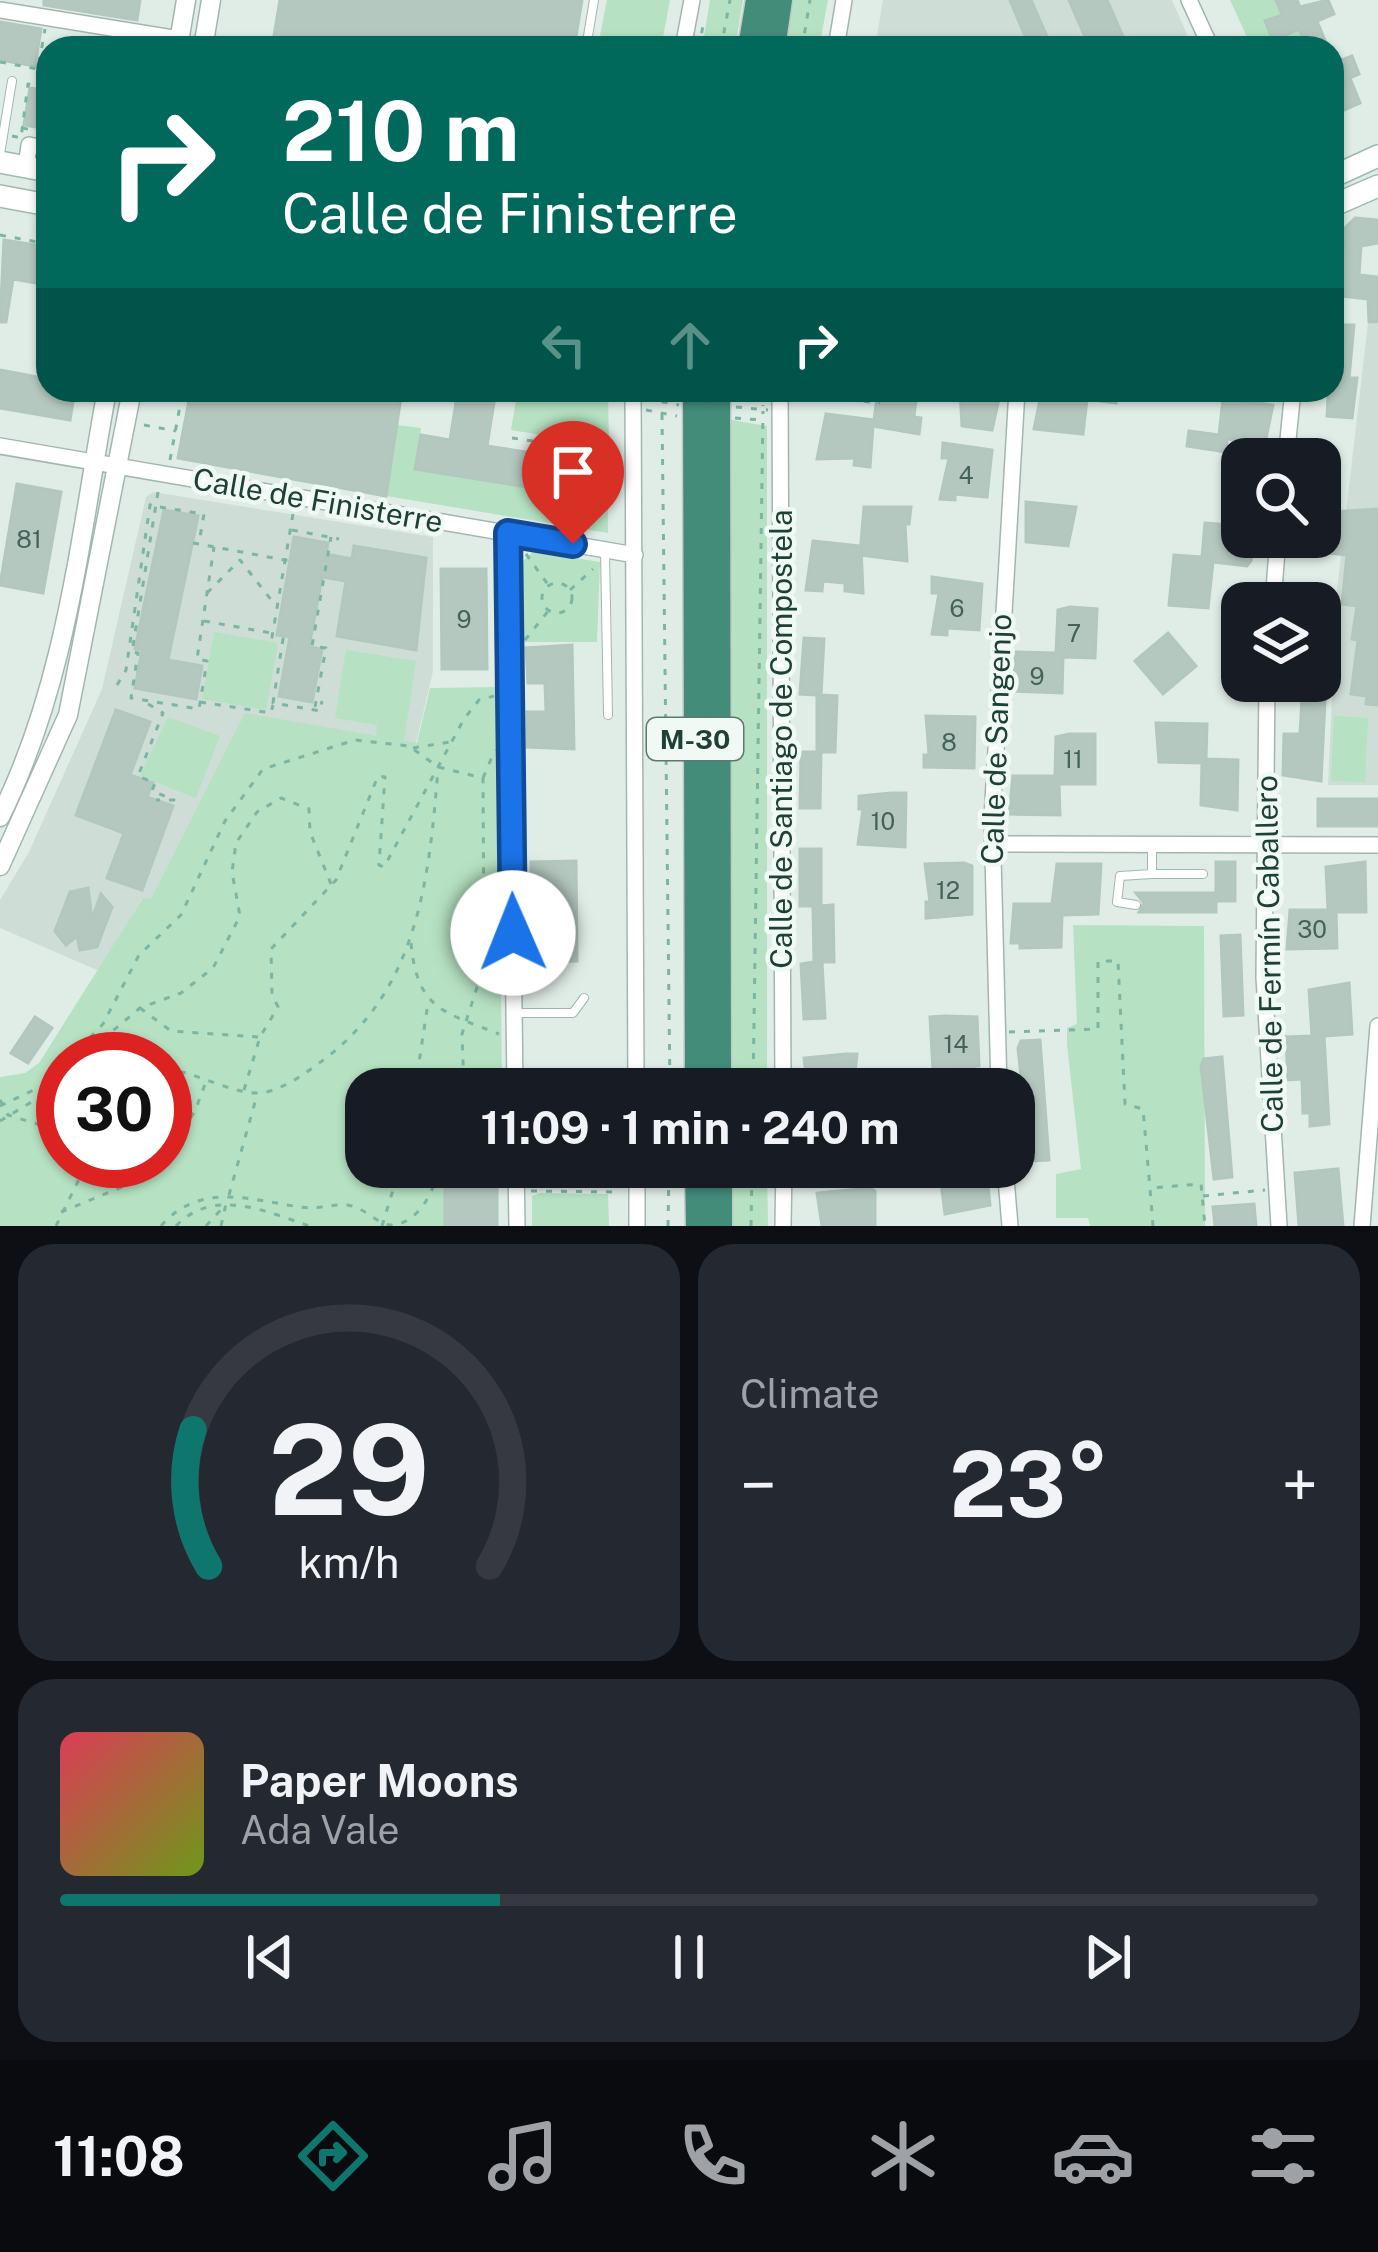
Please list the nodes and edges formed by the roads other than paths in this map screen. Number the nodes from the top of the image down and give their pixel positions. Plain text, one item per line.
1 (186, 0) edge
2 (211, 0) edge
3 (594, 0) edge
4 (692, 0) edge
5 (758, 0) edge
6 (781, 0) edge
7 (844, 0) edge
8 (1189, 0) edge
9 (0, 10) edge
10 (137, 36) edge
11 (180, 36) edge
12 (205, 36) edge
13 (588, 36) edge
14 (685, 36) edge
15 (752, 36) edge
16 (775, 36) edge
17 (838, 36) edge
18 (1206, 36) edge
19 (12, 81) dead end
20 (1378, 156) edge
21 (0, 158) edge
22 (36, 169) edge
23 (1344, 172) edge
24 (1378, 186) edge
25 (0, 196) edge
26 (1344, 201) edge
27 (36, 203) edge
28 (105, 402) edge
29 (130, 402) edge
30 (639, 402) edge
31 (689, 402) edge
32 (722, 402) edge
33 (780, 402) edge
34 (1015, 402) edge
35 (1292, 402) edge
36 (1288, 438) edge
37 (0, 446) edge
38 (94, 463) junction
39 (119, 467) junction
40 (508, 533) junction
41 (635, 554) junction
42 (602, 557) junction
43 (1266, 702) edge
44 (608, 715) dead end
45 (0, 817) edge
46 (992, 844) junction
47 (1262, 845) junction
48 (1378, 845) edge
49 (1152, 846) junction
50 (0, 866) edge
51 (1151, 874) junction
52 (1203, 874) dead end
53 (1136, 905) dead end
54 (584, 998) dead end
55 (514, 1013) junction
56 (1378, 1026) edge
57 (515, 1068) edge
58 (636, 1068) edge
59 (697, 1068) edge
60 (719, 1068) edge
61 (783, 1068) edge
62 (998, 1068) edge
63 (516, 1188) edge
64 (637, 1188) edge
65 (697, 1188) edge
66 (720, 1188) edge
67 (783, 1188) edge
68 (1007, 1188) edge
69 (517, 1226) edge
70 (637, 1226) edge
71 (698, 1226) edge
72 (720, 1226) edge
73 (782, 1226) edge
74 (1010, 1226) edge
75 (1279, 1226) edge
76 (1362, 1226) edge

1 - 11 street
2 - 12 street
3 - 13 lane
4 - 14 street
5 - 15 highway
6 - 16 highway
7 - 17 street
8 - 18 street
9 - 10 street
19 - 21 lane
20 - 23 main road
21 - 22 main road
24 - 26 main road
25 - 27 main road
28 - 38 street
29 - 39 street
30 - 41 street
31 - 59 highway, M-30
32 - 60 highway, M-30
33 - 61 street, Calle de Santiago de Compostela
34 - 46 street, Calle de Sangenjo
35 - 36 street
37 - 38 street, Calle de Finisterre
38 - 39 street, Calle de Finisterre
38 - 45 street
39 - 40 street, Calle de Finisterre
39 - 50 street
40 - 42 street, Calle de Finisterre
40 - 55 street
41 - 42 street, Calle de Finisterre
41 - 58 street
42 - 44 lane
43 - 47 street, Calle de Fermín Caballero
46 - 49 street
46 - 62 street, Calle de Sangenjo
47 - 48 street
47 - 49 street
47 - 75 street, Calle de Fermín Caballero
49 - 51 lane
51 - 52 lane
51 - 53 lane
54 - 55 lane
55 - 57 street
56 - 76 street
63 - 69 street
64 - 70 street
65 - 71 highway
66 - 72 highway
67 - 73 street
68 - 74 street

